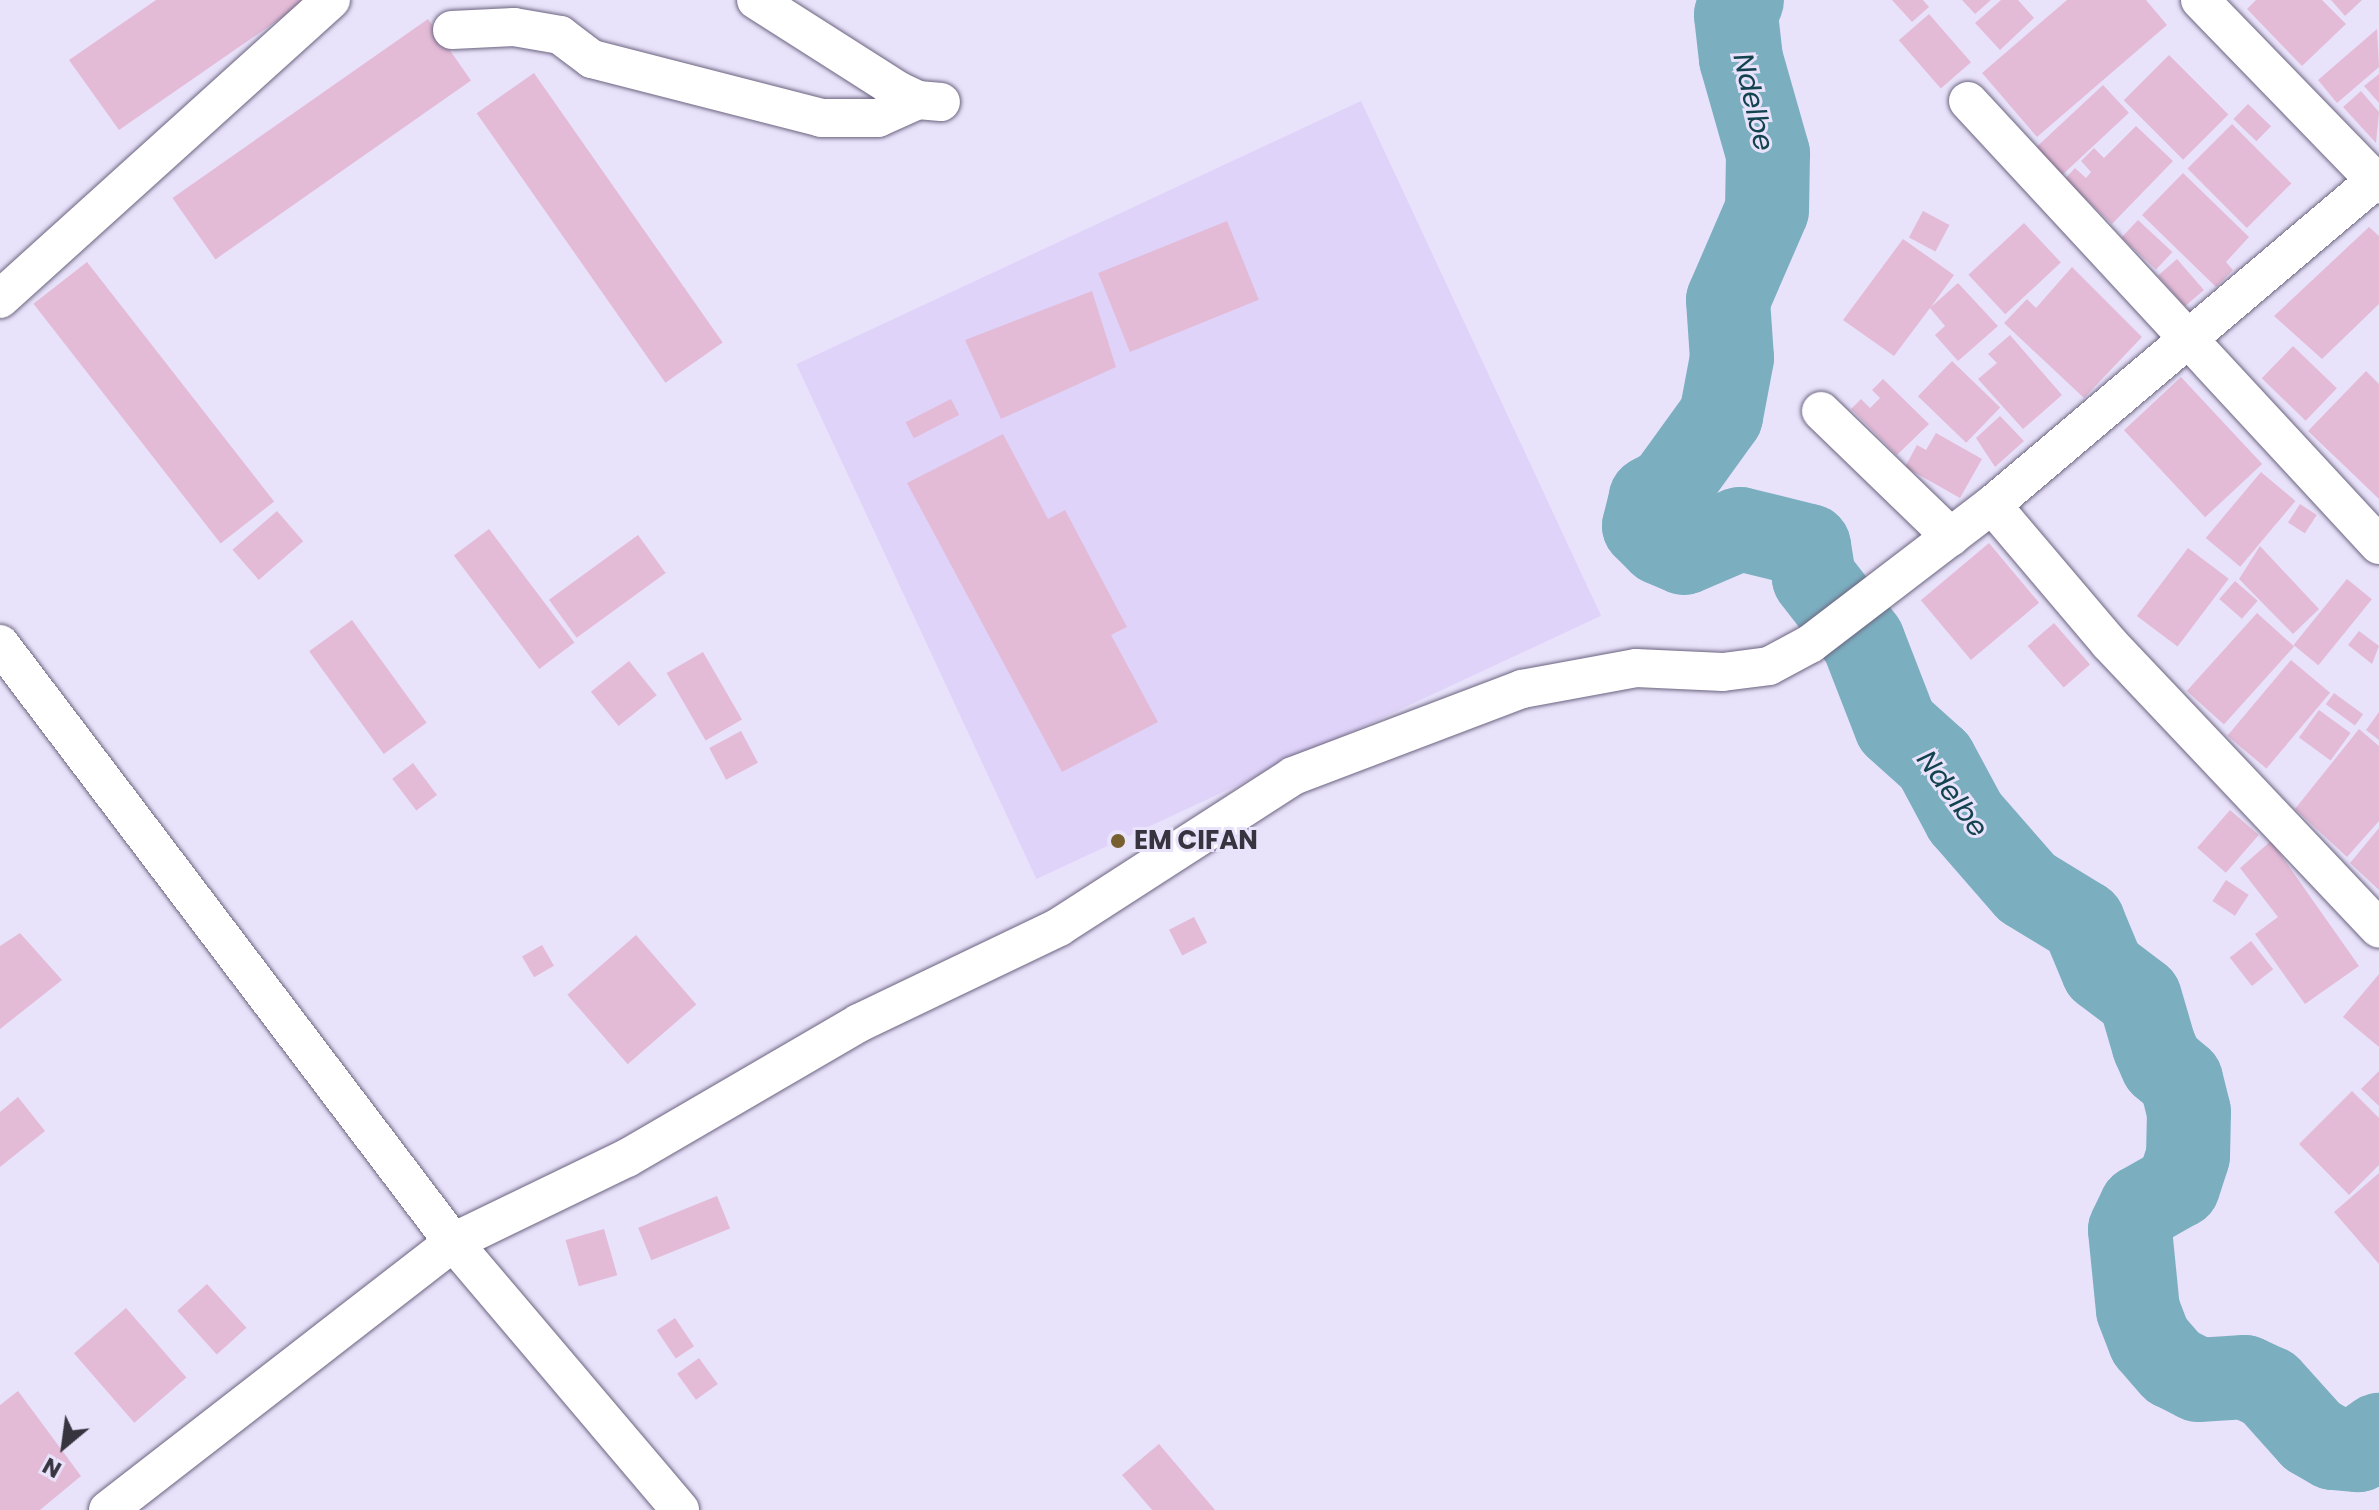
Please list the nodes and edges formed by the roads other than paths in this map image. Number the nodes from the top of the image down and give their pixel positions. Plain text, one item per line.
1 (331, 0) edge
2 (756, 0) edge
3 (2200, 0) edge
4 (452, 30) dead end
5 (1968, 101) dead end
6 (2378, 181) edge
7 (0, 299) edge
8 (2185, 342) junction
9 (1821, 411) dead end
10 (1992, 505) junction
11 (1951, 537) junction
12 (2379, 545) edge
13 (0, 644) edge
14 (2379, 929) edge
15 (453, 1242) junction
16 (108, 1510) edge
17 (680, 1510) edge

1 - 7 street
2 - 4 street
3 - 6 street
5 - 8 street
6 - 8 street
8 - 10 street
8 - 12 street
9 - 11 street
10 - 11 street
10 - 14 street
11 - 15 street
13 - 15 street
15 - 16 street
15 - 17 street

